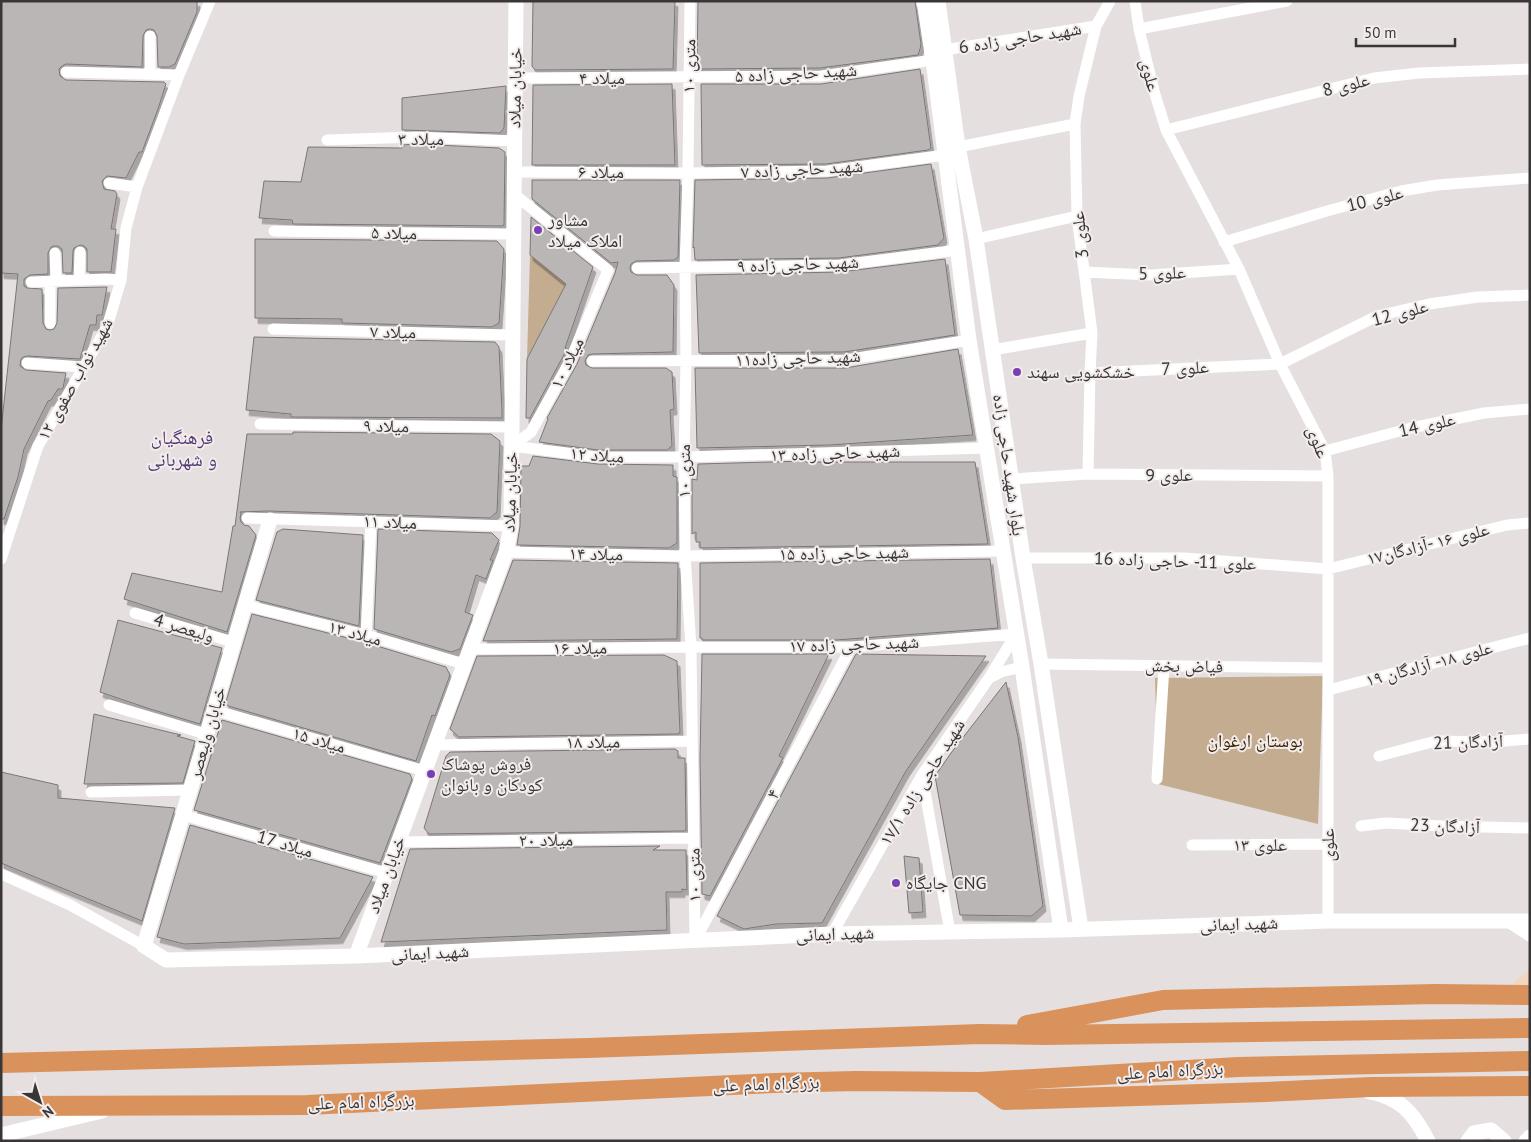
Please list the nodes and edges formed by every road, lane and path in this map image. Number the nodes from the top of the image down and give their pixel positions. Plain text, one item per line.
1 (210, 1) edge
2 (516, 1) edge
3 (690, 1) edge
4 (924, 1) edge
5 (938, 1) edge
6 (1110, 1) edge
7 (1135, 1) edge
8 (1286, 1) edge
9 (1096, 26) junction
10 (1139, 30) junction
11 (150, 36) dead end
12 (939, 55) junction
13 (1530, 69) edge
14 (66, 72) dead end
15 (150, 74) junction
16 (180, 75) junction
17 (515, 78) junction
18 (688, 78) junction
19 (1075, 124) junction
20 (1166, 130) junction
21 (327, 140) dead end
22 (515, 141) junction
23 (958, 147) junction
24 (945, 155) junction
25 (514, 172) junction
26 (688, 173) junction
27 (1530, 178) edge
28 (109, 183) dead end
29 (136, 187) junction
30 (514, 194) junction
31 (1077, 216) junction
32 (274, 232) dead end
33 (514, 234) junction
34 (976, 240) junction
35 (1224, 242) junction
36 (958, 250) junction
37 (80, 252) dead end
38 (55, 253) dead end
39 (685, 267) junction
40 (637, 268) dead end
41 (1239, 269) junction
42 (1084, 272) junction
43 (79, 280) junction
44 (121, 280) junction
45 (53, 281) junction
46 (31, 282) dead end
47 (1530, 294) edge
48 (50, 323) dead end
49 (273, 329) dead end
50 (1092, 333) junction
51 (513, 335) junction
52 (969, 340) junction
53 (992, 350) junction
54 (592, 361) dead end
55 (686, 361) junction
56 (27, 363) dead end
57 (1280, 364) junction
58 (83, 367) junction
59 (1090, 373) junction
60 (1530, 409) edge
61 (260, 424) dead end
62 (512, 427) junction
63 (512, 446) junction
64 (986, 448) junction
65 (1325, 451) junction
66 (684, 457) junction
67 (1088, 474) junction
68 (1328, 476) junction
69 (1011, 479) junction
70 (247, 518) dead end
71 (270, 520) junction
72 (371, 521) junction
73 (1530, 524) edge
74 (511, 526) junction
75 (1002, 551) junction
76 (506, 552) junction
77 (685, 556) junction
78 (1023, 558) junction
79 (1, 559) edge
80 (1328, 569) junction
81 (245, 605) junction
82 (135, 613) dead end
83 (1016, 634) junction
84 (366, 635) junction
85 (1530, 638) edge
86 (234, 642) junction
87 (691, 647) junction
88 (851, 647) junction
89 (470, 649) junction
90 (464, 664) junction
91 (1041, 664) junction
92 (1164, 666) junction
93 (1022, 667) junction
94 (1328, 668) junction
95 (989, 678) junction
96 (1328, 690) junction
97 (109, 705) dead end
98 (214, 710) junction
99 (206, 734) junction
100 (1530, 739) edge
101 (691, 740) junction
102 (434, 746) junction
103 (1379, 756) dead end
104 (424, 771) junction
105 (922, 774) junction
106 (1157, 779) dead end
107 (190, 790) junction
108 (91, 792) dead end
109 (183, 814) junction
110 (1361, 826) dead end
111 (1530, 828) edge
112 (693, 838) junction
113 (398, 842) junction
114 (1328, 844) junction
115 (1192, 845) dead end
116 (387, 873) junction
117 (1, 874) edge
118 (1328, 921) junction
119 (1510, 921) junction
120 (1530, 921) edge
121 (1081, 929) junction
122 (1061, 930) junction
123 (950, 932) junction
124 (832, 934) junction
125 (1530, 934) edge
126 (695, 940) junction
127 (144, 946) junction
128 (356, 956) junction
129 (1530, 979) edge
130 (1521, 995) edge
131 (1530, 1028) edge
132 (980, 1034) junction
133 (1530, 1061) edge
134 (1, 1063) edge
135 (980, 1082) junction
136 (1530, 1086) edge
137 (1348, 1088) junction
138 (127, 1105) junction
139 (1, 1106) edge
140 (1, 1135) edge
141 (1530, 1137) edge
142 (1428, 1141) edge
143 (1468, 1141) edge
144 (1504, 1141) edge
145 (1526, 1141) edge

1 - 16 street, شهید نواب صفوی ۱۲
2 - 17 street, خیابان میلاد
3 - 18 street, ۱۰ متری
4 - 12 street, بلوار شهید حاجی زاده
5 - 12 street, بلوار شهید حاجی زاده
6 - 9 street, علوی 3
7 - 10 street, علوی
8 - 10 street
9 - 12 street, شهید حاجی زاده 6
9 - 19 street, علوی 3
10 - 20 street, علوی
11 - 15 street
12 - 18 street, شهید حاجی زاده ۵
12 - 23 street, بلوار شهید حاجی زاده
12 - 24 street, بلوار شهید حاجی زاده
13 - 20 street, علوی 8
14 - 15 street
15 - 16 street
16 - 29 street, شهید نواب صفوی ۱۲
17 - 18 street, میلاد ۴
17 - 22 street, خیابان میلاد
18 - 26 street, ۱۰ متری
19 - 23 street
19 - 31 street, علوی 3
20 - 35 street, علوی
21 - 22 street, میلاد ۳
22 - 25 street, خیابان میلاد
23 - 34 street, بلوار شهید حاجی زاده
24 - 26 street, شهید حاجی زاده ۷
24 - 36 street, بلوار شهید حاجی زاده
25 - 26 street, میلاد ۶
25 - 30 street, خیابان میلاد
26 - 39 street, ۱۰ متری
27 - 35 street, علوی 10
28 - 29 street
29 - 44 street, شهید نواب صفوی ۱۲
30 - 33 street, خیابان میلاد
30 - 63 street, میلاد ۱۰
31 - 34 street
31 - 42 street, علوی 3
32 - 33 street, میلاد ۵
33 - 51 street, خیابان میلاد
34 - 53 street, بلوار شهید حاجی زاده
35 - 41 street, علوی
36 - 39 street, شهید حاجی زاده ۹
36 - 52 street, بلوار شهید حاجی زاده
37 - 43 street
38 - 45 street
39 - 40 street, شهید حاجی زاده ۹
39 - 55 street, ۱۰ متری
41 - 42 street, علوی 5
41 - 57 street, علوی
42 - 50 street, علوی 3
43 - 44 street
43 - 45 street
44 - 58 street, شهید نواب صفوی ۱۲
45 - 46 street
45 - 48 street
47 - 57 street, علوی 12
49 - 51 street, میلاد ۷
50 - 53 street
50 - 59 street, علوی 3
51 - 62 street, خیابان میلاد
52 - 55 street, شهید حاجی زاده۱۱
52 - 64 street, بلوار شهید حاجی زاده
53 - 69 street, بلوار شهید حاجی زاده
54 - 55 street, شهید حاجی زاده۱۱
55 - 66 street, ۱۰ متری
56 - 58 street
57 - 59 street, علوی 7
57 - 65 street, علوی
58 - 79 street, شهید نواب صفوی ۱۲
59 - 67 street, علوی 3
60 - 65 street, علوی 14
61 - 62 street, میلاد ۹
62 - 63 street, خیابان میلاد
63 - 66 street, میلاد ۱۲
63 - 74 street, خیابان میلاد
64 - 66 street, شهید حاجی زاده ۱۳
64 - 75 street, بلوار شهید حاجی زاده
65 - 68 street, علوی
66 - 77 street, ۱۰ متری
67 - 68 street, علوی 9
67 - 69 street, علوی 9
68 - 80 street, علوی
69 - 78 street, بلوار شهید حاجی زاده
70 - 71 street, میلاد ۱۱
71 - 72 street, میلاد ۱۱
71 - 81 street, خیابان ولیعصر
72 - 74 street, میلاد ۱۱
72 - 84 street
73 - 80 street, علوی ۱۶ -آزادگان۱۷
74 - 76 street, خیابان میلاد
75 - 77 street, شهید حاجی زاده ۱۵
75 - 83 street, بلوار شهید حاجی زاده
76 - 77 street, میلاد ۱۴
76 - 89 street, خیابان میلاد
77 - 87 street, ۱۰ متری
78 - 80 street, علوی 11- حاجی زاده 16
78 - 91 street, بلوار شهید حاجی زاده
80 - 94 street, علوی
81 - 84 street, میلاد ۱۳
81 - 86 street, خیابان ولیعصر
82 - 86 street, ولیعصر 4
83 - 88 street, شهید حاجی زاده ۱۷
83 - 93 street, بلوار شهید حاجی زاده
83 - 95 street, شهید حاجی زاده ۱۷/۱
84 - 90 street, میلاد ۱۳
85 - 96 street, علوی ۱٨- آزادگان ۱۹
86 - 98 street, خیابان ولیعصر
87 - 88 street, شهید حاجی زاده ۱۷
87 - 89 street, میلاد ۱۶
87 - 101 street, ۱۰ متری
88 - 126 street, ۴
89 - 90 street, خیابان میلاد
90 - 102 street, خیابان میلاد
91 - 92 street, فیاض بخش
91 - 93 street
91 - 121 street, بلوار شهید حاجی زاده
92 - 94 street, فیاض بخش
92 - 106 street
93 - 95 street
93 - 122 street, بلوار شهید حاجی زاده
94 - 96 street, علوی
95 - 105 street, شهید حاجی زاده ۱۷/۱
96 - 114 street, علوی
97 - 99 street
98 - 99 street, خیابان ولیعصر
98 - 104 street, میلاد ۱۵
99 - 107 street, خیابان ولیعصر
100 - 103 street, آزادگان 21
101 - 102 street, میلاد ۱۸
101 - 112 street, ۱۰ متری
102 - 104 street, خیابان میلاد
104 - 113 street, خیابان میلاد
105 - 123 street
105 - 124 street, شهید حاجی زاده ۱۷/۱
107 - 108 street
107 - 109 street, خیابان ولیعصر
109 - 116 street, میلاد 17
109 - 127 street, خیابان ولیعصر
110 - 111 street, آزادگان 23
112 - 113 street, میلاد ۲۰
112 - 126 street, ۱۰ متری
113 - 116 street, خیابان میلاد
114 - 115 street, علوی ۱۳
114 - 118 street, علوی
116 - 128 street, خیابان میلاد
117 - 127 street
118 - 119 street, شهید ایمانی
118 - 121 street, شهید ایمانی
119 - 120 street, شهید ایمانی
119 - 125 street
121 - 122 street, شهید ایمانی
122 - 123 street, شهید ایمانی
123 - 124 street, شهید ایمانی
124 - 126 street, شهید ایمانی
126 - 128 street, شهید ایمانی
127 - 128 street, شهید ایمانی
129 - 130 main road
130 - 132 highway
131 - 132 highway, بزرگراه امام علی
132 - 134 highway, بزرگراه امام علی
133 - 135 highway, بزرگراه امام علی
135 - 137 highway
135 - 138 highway, بزرگراه امام علی
136 - 137 highway
137 - 142 street
138 - 139 highway, بزرگراه امام علی
138 - 140 street
141 - 145 street
143 - 144 street

